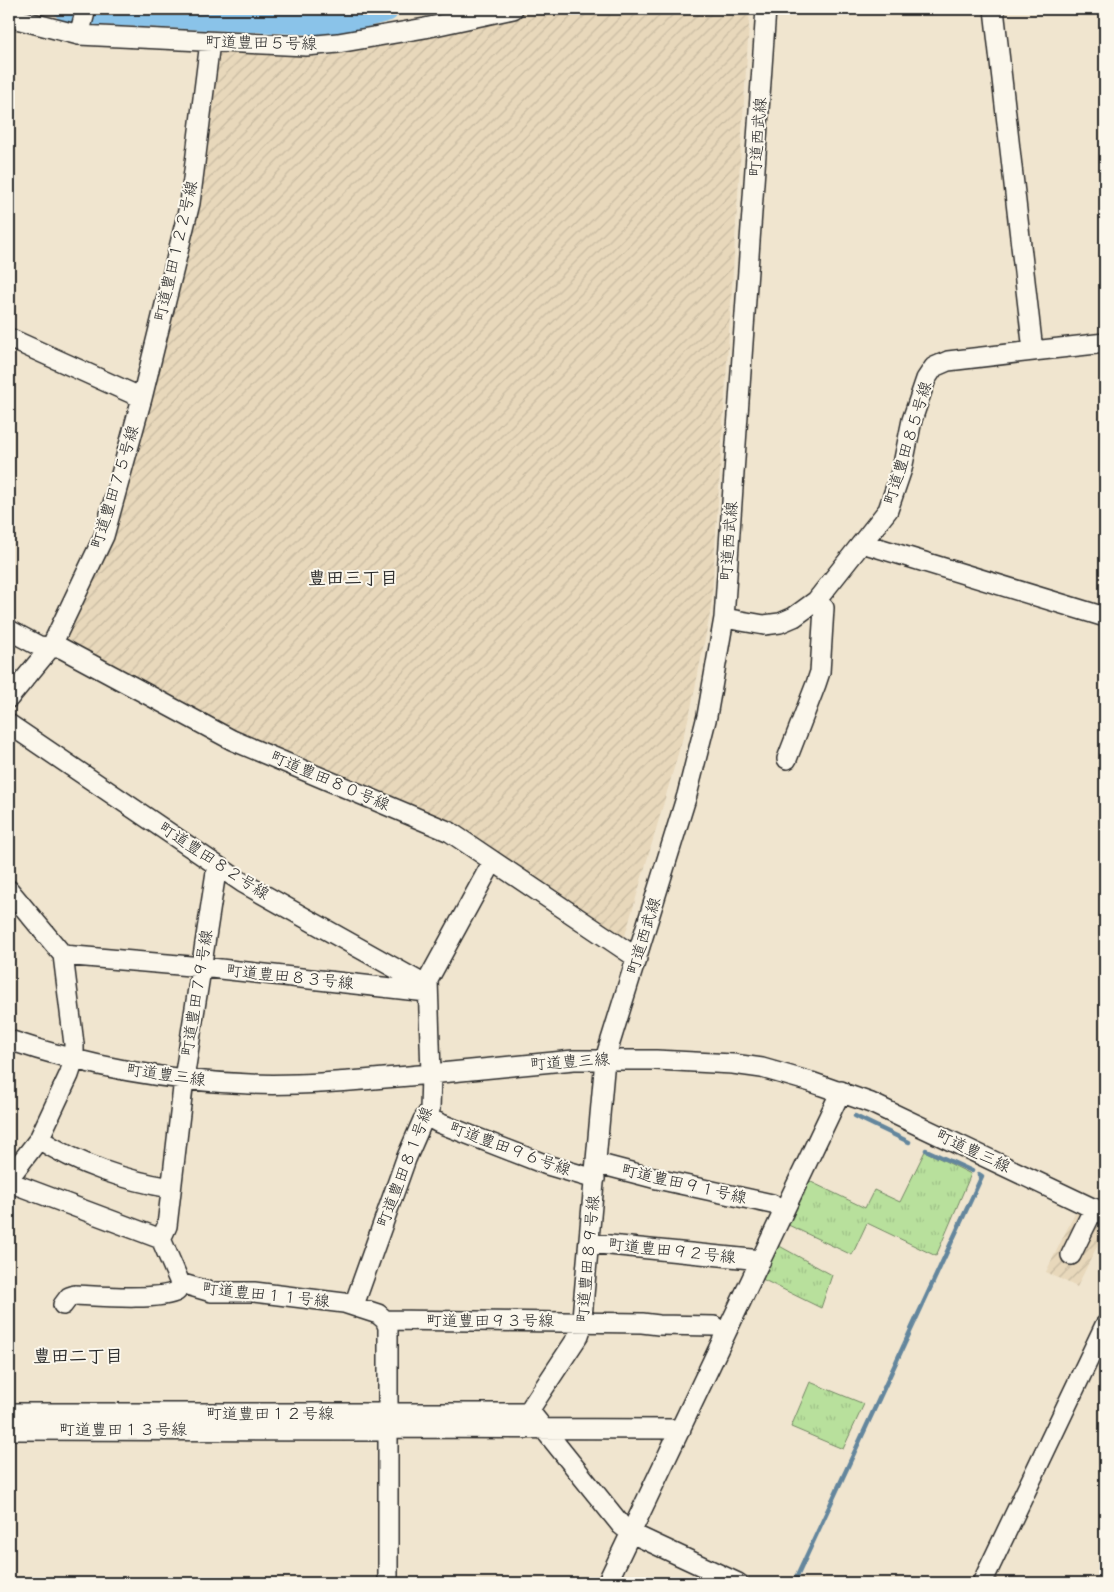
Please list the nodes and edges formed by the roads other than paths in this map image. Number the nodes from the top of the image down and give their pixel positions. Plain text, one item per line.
1 (86, 9) edge
2 (513, 9) edge
3 (766, 9) edge
4 (994, 9) edge
5 (9, 17) edge
6 (79, 35) junction
7 (210, 42) junction
8 (9, 338) edge
9 (1105, 343) edge
10 (1033, 351) junction
11 (142, 398) junction
12 (862, 543) junction
13 (816, 601) junction
14 (1105, 617) edge
15 (724, 618) junction
16 (9, 630) edge
17 (9, 644) edge
18 (45, 654) junction
19 (9, 698) edge
20 (9, 724) edge
21 (787, 759) dead end
22 (493, 861) junction
23 (220, 867) junction
24 (9, 890) edge
25 (63, 955) junction
26 (637, 958) junction
27 (202, 967) junction
28 (427, 989) junction
29 (9, 1040) edge
30 (605, 1059) junction
31 (74, 1060) junction
32 (431, 1074) junction
33 (184, 1079) junction
34 (840, 1091) junction
35 (426, 1116) junction
36 (39, 1139) junction
37 (596, 1171) junction
38 (9, 1180) edge
39 (171, 1188) junction
40 (772, 1204) dead end
41 (1099, 1211) edge
42 (161, 1239) junction
43 (589, 1243) junction
44 (1071, 1255) dead end
45 (758, 1260) junction
46 (180, 1283) junction
47 (63, 1305) dead end
48 (354, 1305) junction
49 (385, 1320) junction
50 (582, 1322) junction
51 (1105, 1325) edge
52 (714, 1326) dead end
53 (9, 1413) edge
54 (537, 1420) junction
55 (388, 1424) junction
56 (680, 1424) junction
57 (9, 1430) edge
58 (629, 1532) junction
59 (388, 1583) edge
60 (607, 1583) edge
61 (738, 1583) edge
62 (982, 1583) edge

1 - 6 street
2 - 7 street, 町道豊田５号線
3 - 15 street, 町道西武線
4 - 10 street
5 - 6 street, 町道豊田５号線
6 - 7 street, 町道豊田５号線
7 - 11 street, 町道豊田１２２号線
8 - 11 street
9 - 10 street
10 - 12 street, 町道豊田８５号線
11 - 18 street, 町道豊田７５号線
12 - 13 street, 町道豊田８５号線
12 - 14 street
13 - 15 street, 町道豊田８５号線
13 - 21 street
15 - 26 street, 町道西武線
16 - 18 street, 町道豊田８０号線
17 - 18 street
18 - 19 street, 町道豊田７５号線
18 - 22 street, 町道豊田８０号線
20 - 23 street, 町道豊田８２号線
22 - 26 street, 町道豊田８０号線
22 - 28 street, 町道豊田８１号線
23 - 27 street, 町道豊田７９号線
23 - 28 street, 町道豊田８２号線
24 - 25 street
25 - 27 street, 町道豊田８３号線
25 - 31 street
26 - 30 street, 町道西武線
27 - 28 street, 町道豊田８３号線
27 - 33 street, 町道豊田７９号線
28 - 32 street, 町道豊田８１号線
29 - 31 street, 町道豊三線
30 - 32 street, 町道豊三線
30 - 34 street, 町道豊三線
30 - 37 street, 町道豊田８９号線
31 - 33 street, 町道豊三線
31 - 36 street
32 - 33 street, 町道豊三線
32 - 35 street, 町道豊田８１号線
33 - 39 street, 町道豊田７９号線
34 - 41 street, 町道豊三線
34 - 45 street
35 - 37 street, 町道豊田９６号線
35 - 48 street, 町道豊田８１号線
36 - 38 street
36 - 39 street
37 - 40 street, 町道豊田９１号線
37 - 43 street, 町道豊田８９号線
38 - 42 street
39 - 42 street, 町道豊田７９号線
41 - 44 street
42 - 46 street, 町道豊田１１号線
43 - 45 street, 町道豊田９２号線
43 - 50 street, 町道豊田８９号線
45 - 56 street
46 - 47 street
46 - 48 street, 町道豊田１１号線
48 - 49 street, 町道豊田１１号線
49 - 50 street, 町道豊田９３号線
49 - 55 street
50 - 52 street, 町道豊田９３号線
50 - 54 street, 町道豊田８９号線
51 - 62 street
53 - 55 street, 町道豊田１２号線
54 - 55 street, 町道豊田１２号線
54 - 56 street, 町道豊田１２号線
54 - 58 street
55 - 57 street, 町道豊田１３号線
55 - 59 street
56 - 58 street
58 - 60 street
58 - 61 street

